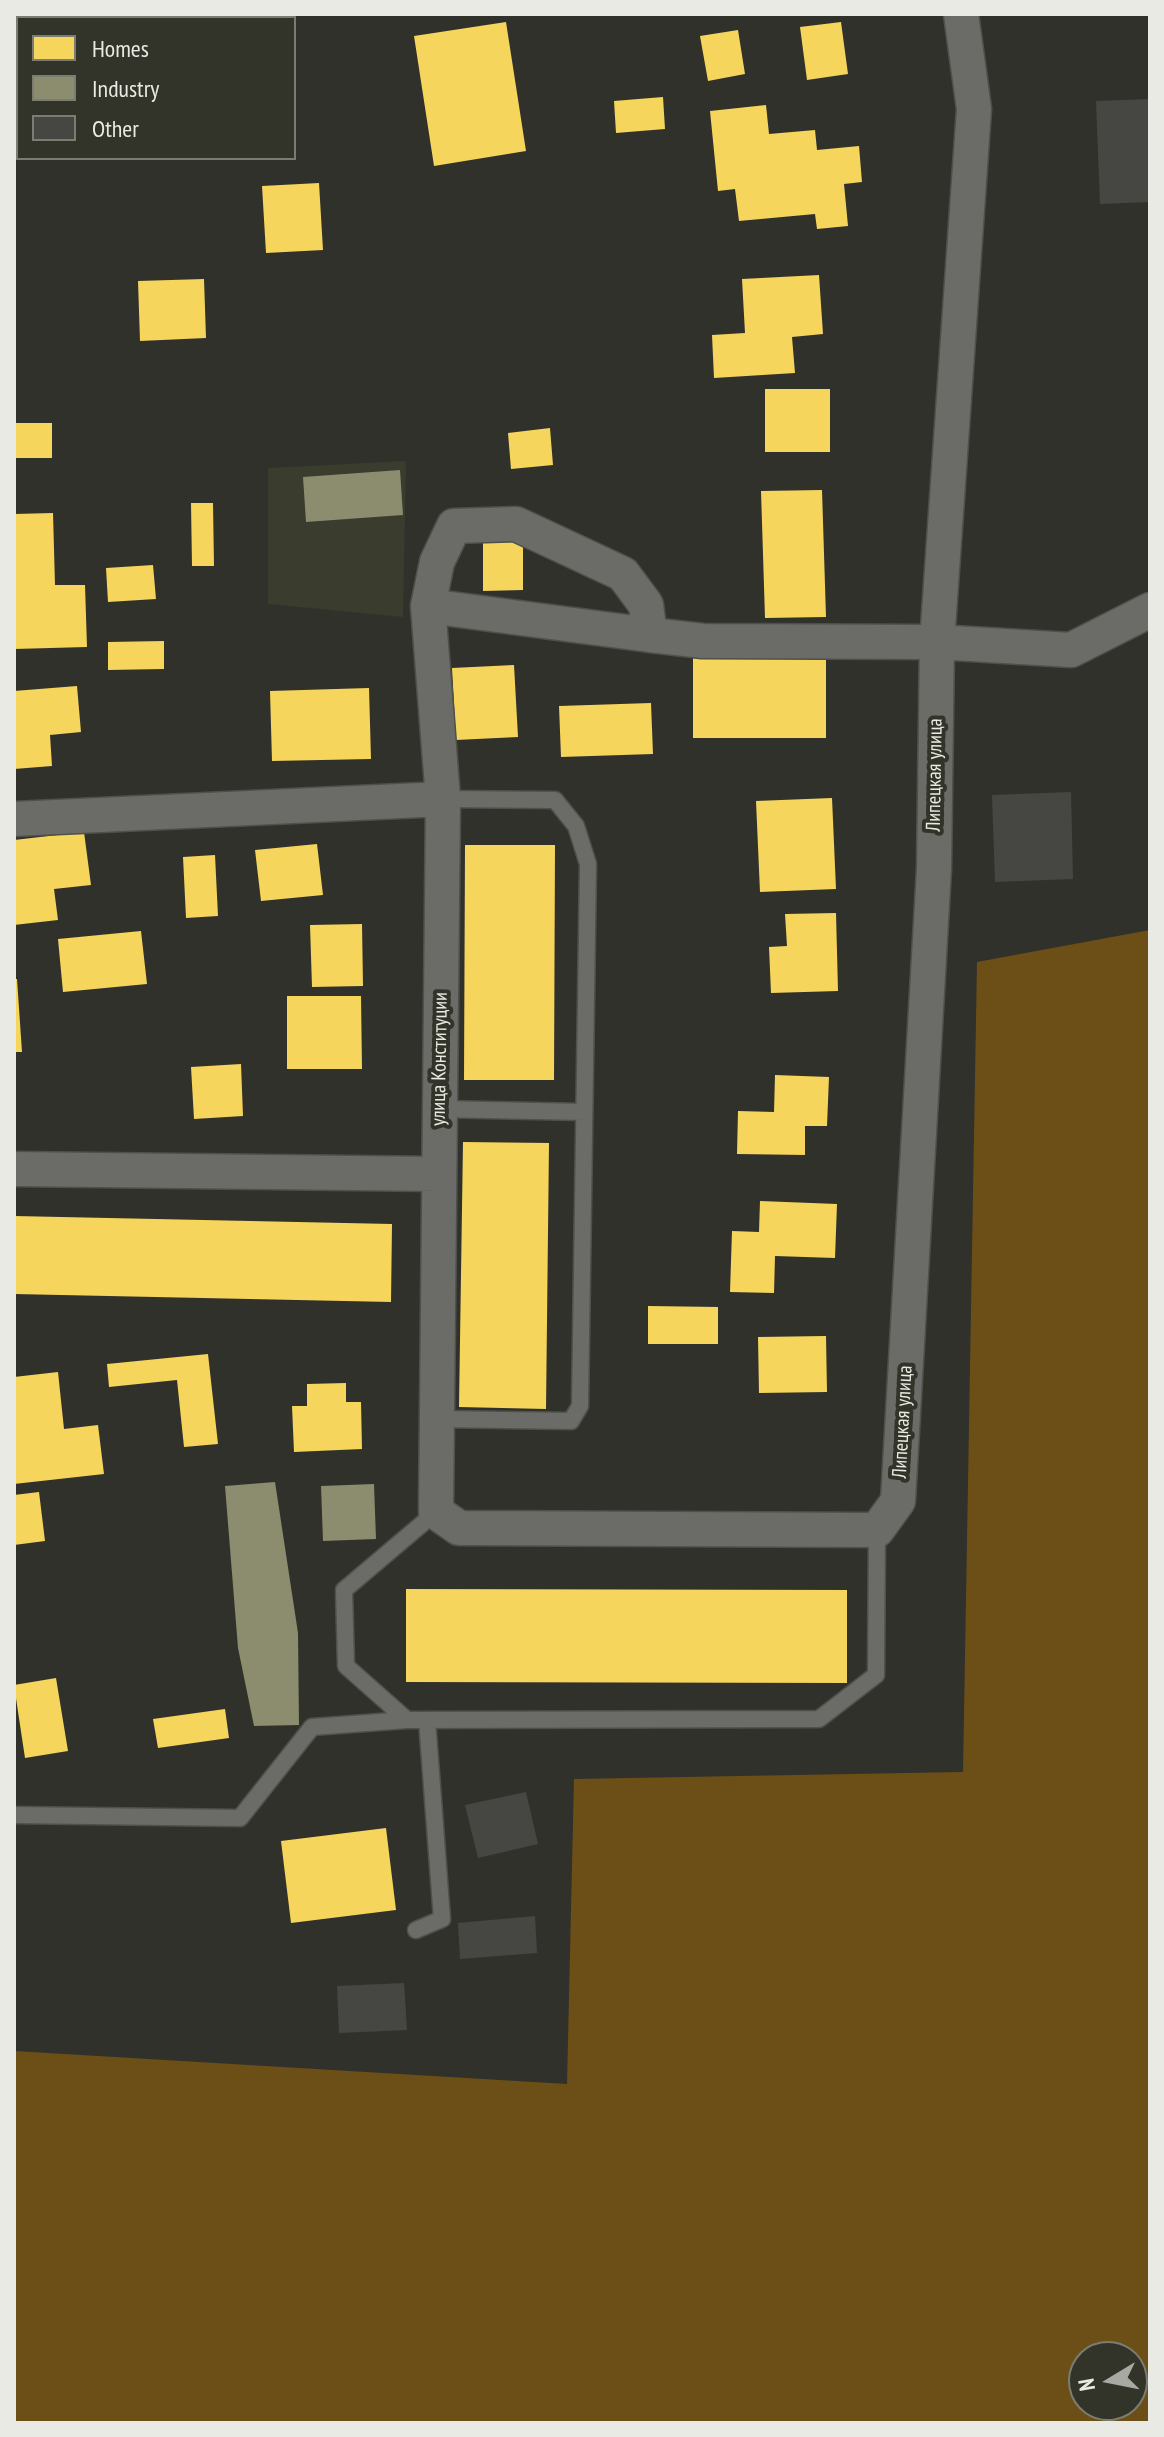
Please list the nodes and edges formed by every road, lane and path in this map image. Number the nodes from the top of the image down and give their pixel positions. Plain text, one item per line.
1 (961, 14) edge
2 (428, 606) junction
3 (1150, 610) edge
4 (650, 635) junction
5 (937, 642) junction
6 (443, 799) junction
7 (14, 819) edge
8 (439, 1109) junction
9 (584, 1112) junction
10 (14, 1169) edge
11 (438, 1174) junction
12 (437, 1419) junction
13 (436, 1512) junction
14 (877, 1530) junction
15 (407, 1720) junction
16 (427, 1720) junction
17 (14, 1815) edge
18 (416, 1930) dead end

1 - 5 street, Липецкая улица
2 - 4 street
2 - 4 street, улица Конституции
2 - 6 street, улица Конституции
3 - 5 street
4 - 5 street
5 - 14 street, Липецкая улица
6 - 7 street
6 - 8 street, улица Конституции
6 - 9 lane
8 - 9 lane
8 - 11 street, улица Конституции
9 - 12 lane
10 - 11 street
11 - 12 street, улица Конституции
12 - 13 street, улица Конституции
13 - 14 street
13 - 15 lane
14 - 16 lane
15 - 16 lane
15 - 17 lane
16 - 18 lane

